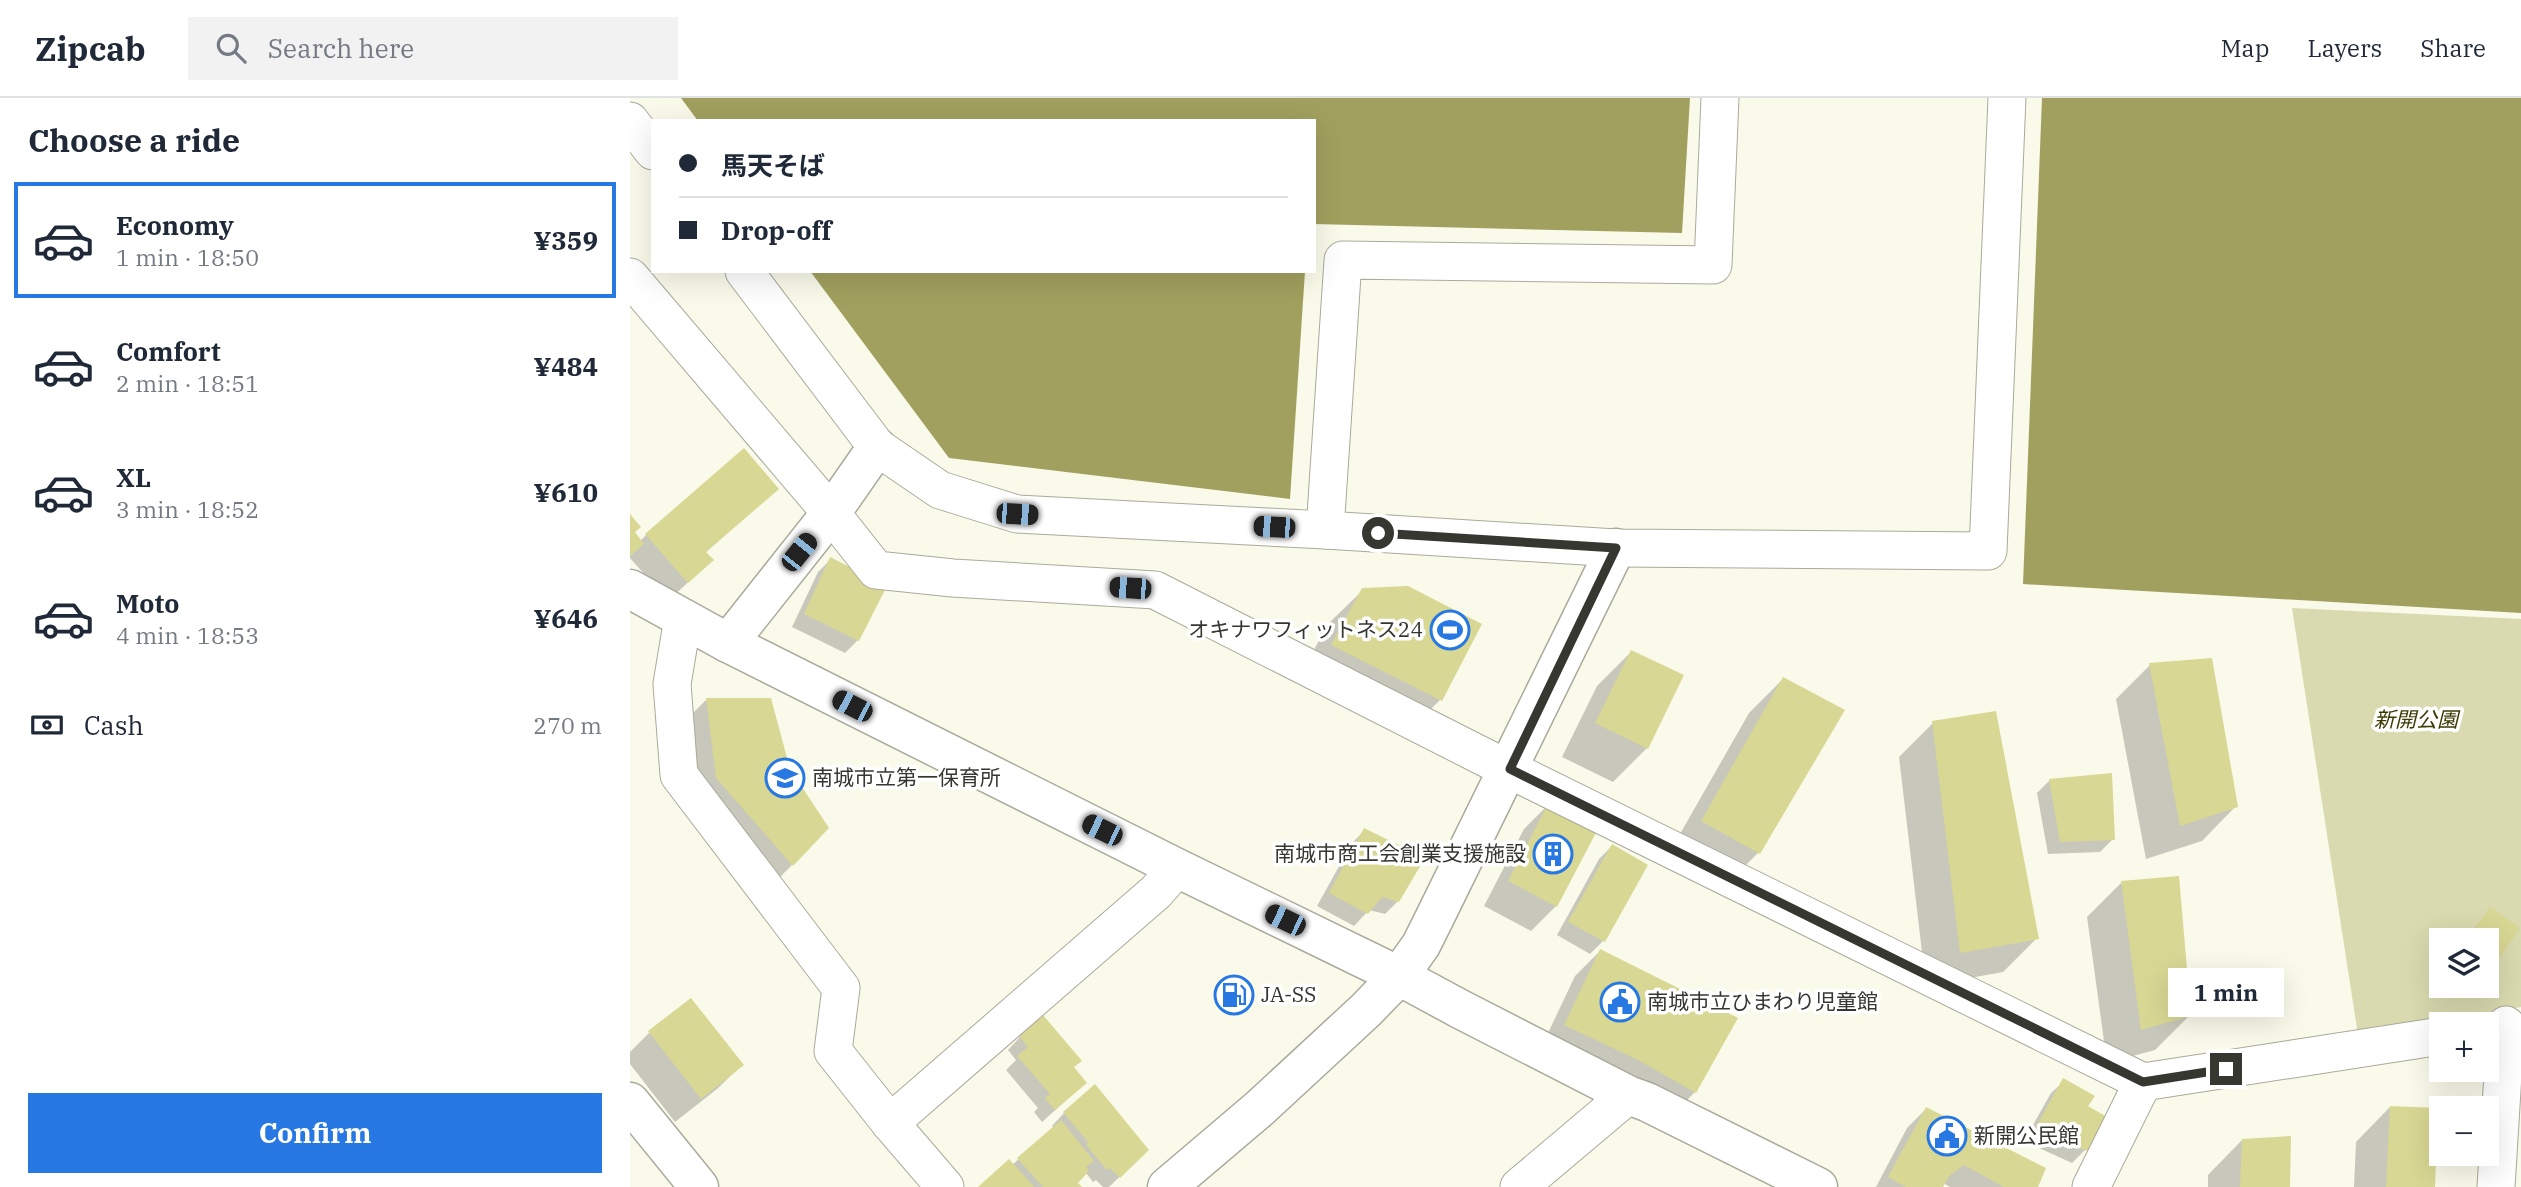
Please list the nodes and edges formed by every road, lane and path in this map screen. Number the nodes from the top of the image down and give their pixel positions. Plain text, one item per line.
1 (1720, 98) edge
2 (2007, 98) edge
3 (630, 121) edge
4 (651, 148) edge
5 (746, 273) edge
6 (630, 277) edge
7 (877, 447) junction
8 (831, 513) junction
9 (1325, 530) junction
10 (1616, 548) junction
11 (630, 589) edge
12 (683, 618) junction
13 (728, 643) junction
14 (1510, 769) junction
15 (1177, 867) junction
16 (1399, 976) junction
17 (2505, 1026) edge
18 (2429, 1037) edge
19 (2143, 1082) junction
20 (1628, 1095) junction
21 (630, 1102) edge
22 (890, 1123) junction
23 (699, 1187) edge
24 (945, 1187) edge
25 (1167, 1187) edge
26 (1519, 1187) edge
27 (1818, 1187) edge
28 (2091, 1187) edge
29 (2496, 1187) edge

1 - 9 street
2 - 10 street
3 - 4 street
5 - 7 street
6 - 8 street
7 - 8 main road
7 - 9 street
8 - 13 main road
8 - 14 street
9 - 10 street
10 - 14 main road
11 - 12 main road
12 - 13 main road
12 - 22 street
13 - 15 main road
14 - 16 main road
14 - 19 street
15 - 16 main road
15 - 22 street
16 - 20 main road
16 - 25 main road
17 - 29 street
18 - 19 street
19 - 28 street
20 - 26 street
20 - 27 main road
21 - 23 main road
22 - 24 street

